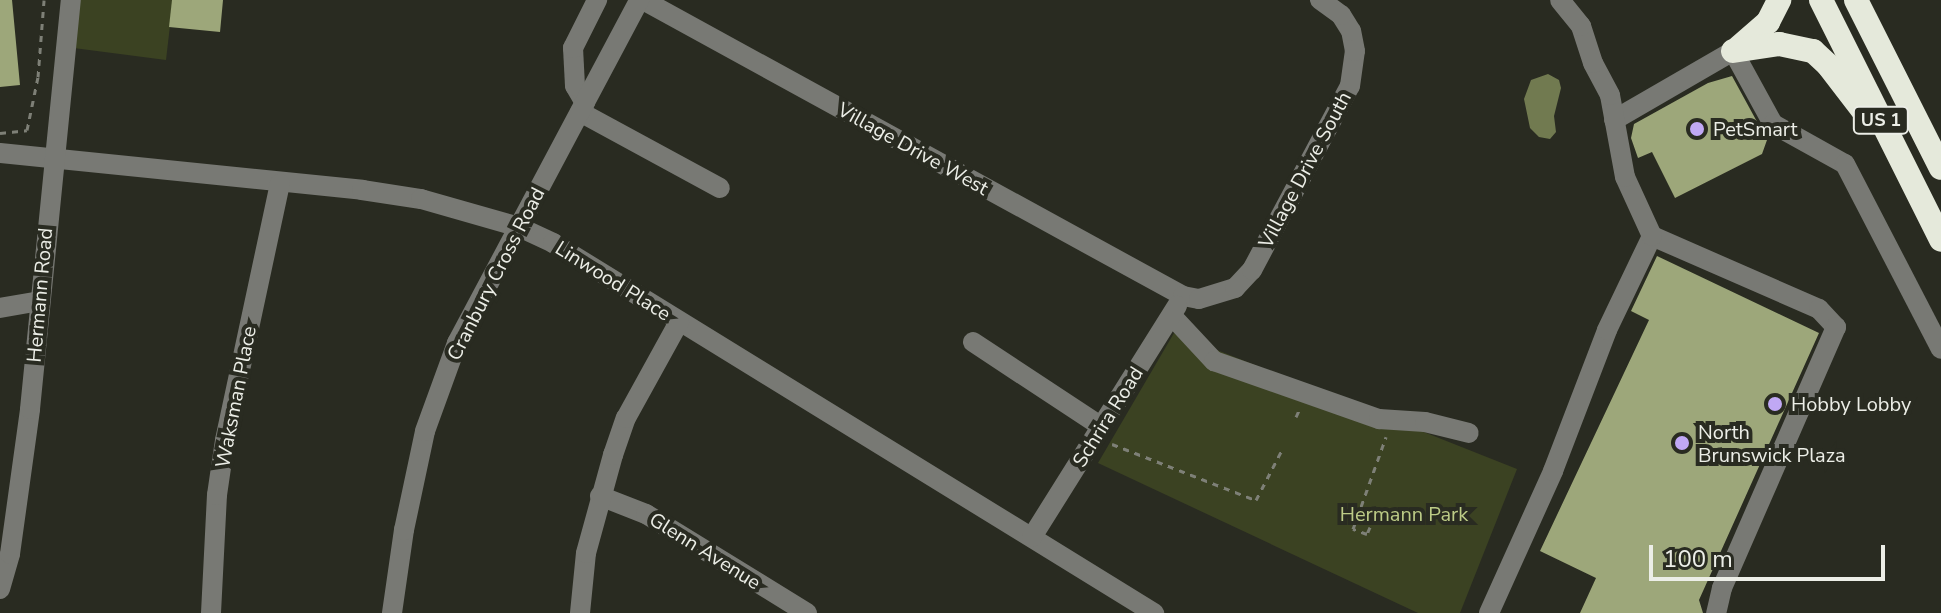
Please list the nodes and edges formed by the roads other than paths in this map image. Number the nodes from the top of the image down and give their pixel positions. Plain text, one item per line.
1 (71, 0) edge
2 (597, 0) edge
3 (641, 0) edge
4 (1560, 0) edge
5 (1779, 0) edge
6 (1821, 0) edge
7 (1856, 0) edge
8 (1871, 0) edge
9 (1322, 1) edge
10 (679, 9) edge
11 (1878, 43) junction
12 (1733, 51) junction
13 (582, 107) junction
14 (1614, 120) junction
15 (0, 153) edge
16 (53, 157) junction
17 (1903, 164) junction
18 (1941, 168) edge
19 (280, 184) junction
20 (720, 188) dead end
21 (519, 227) junction
22 (1652, 236) junction
23 (1941, 240) edge
24 (1183, 296) junction
25 (38, 301) junction
26 (0, 308) edge
27 (1172, 316) junction
28 (679, 322) junction
29 (973, 342) dead end
30 (1941, 349) edge
31 (1469, 433) dead end
32 (1106, 435) junction
33 (600, 496) junction
34 (8, 508) edge
35 (1032, 537) junction
36 (0, 589) edge
37 (211, 613) edge
38 (392, 613) edge
39 (580, 613) edge
40 (807, 613) edge
41 (1154, 613) edge
42 (1489, 613) edge
43 (1716, 613) edge

1 - 16 street, Hermann Road
2 - 13 street
3 - 10 street, Village Drive West
3 - 13 street, Cranbury Cross Road
4 - 14 street
5 - 12 highway
6 - 17 highway, US 1
7 - 11 highway, US 1
8 - 11 highway
9 - 24 street, Village Drive South
10 - 24 street, Village Drive West
11 - 18 highway, US 1
12 - 14 street
12 - 17 highway
12 - 30 street
13 - 20 street
13 - 21 street, Cranbury Cross Road
14 - 22 street
15 - 16 street, Linwood Place
16 - 19 street, Linwood Place
16 - 25 street, Hermann Road
17 - 23 highway, US 1
19 - 21 street, Linwood Place
19 - 37 street, Waksman Place
21 - 28 street, Linwood Place
21 - 38 street, Cranbury Cross Road
22 - 42 street
22 - 43 street
24 - 27 street, Schrira Road
25 - 26 street
25 - 34 street, Hermann Road
27 - 31 street
27 - 32 street, Schrira Road
28 - 33 street
28 - 35 street, Linwood Place
29 - 32 street
32 - 35 street, Schrira Road
33 - 39 street
33 - 40 street, Glenn Avenue
34 - 36 street, Hermann Road
35 - 41 street, Linwood Place

